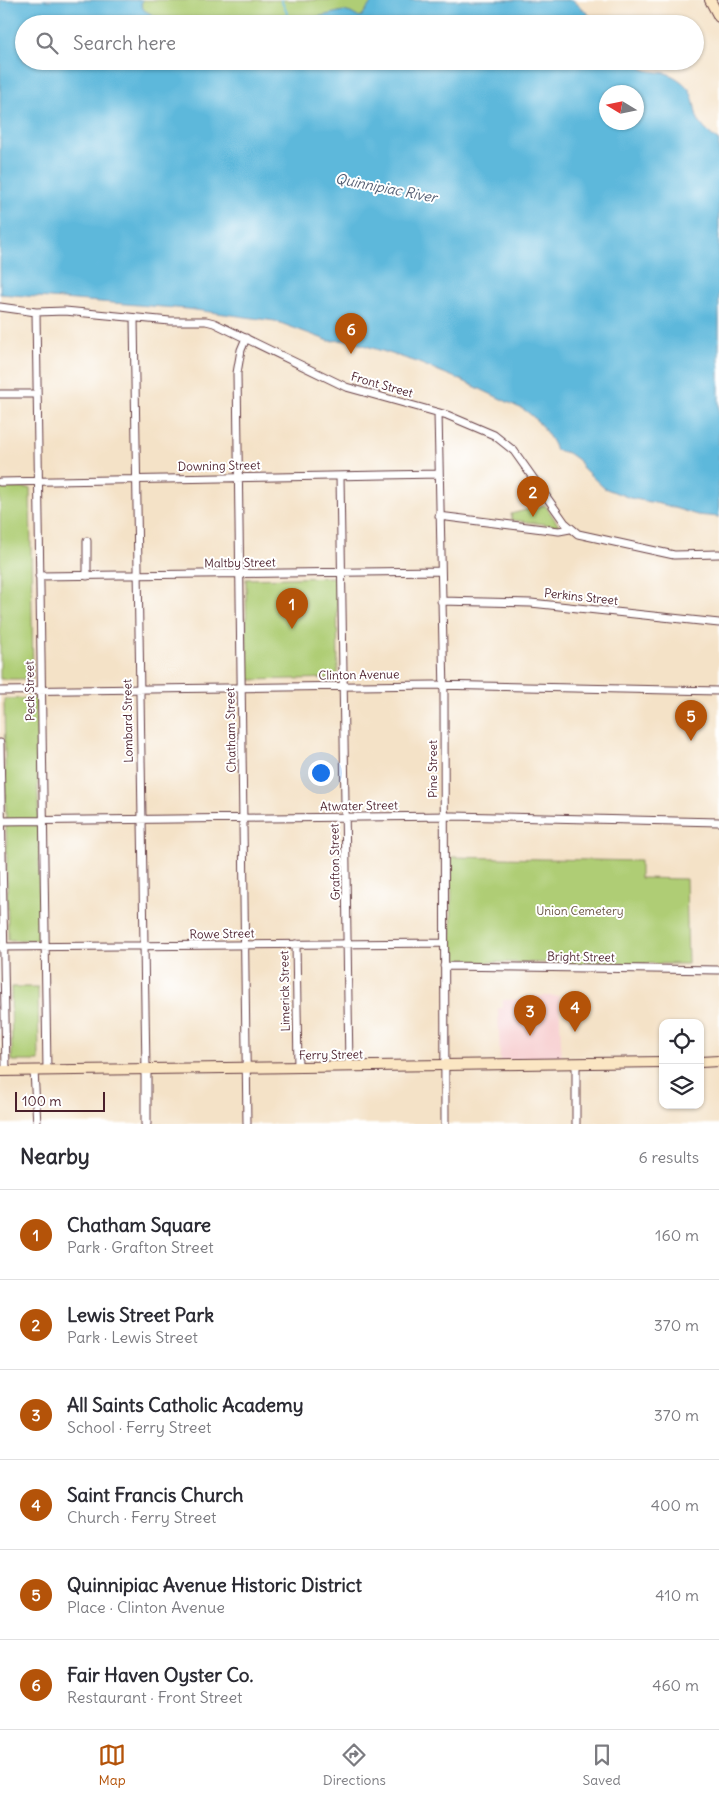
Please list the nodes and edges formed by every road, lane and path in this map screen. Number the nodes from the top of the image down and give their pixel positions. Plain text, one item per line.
1 (710, 0) edge
2 (719, 15) edge
3 (0, 306) edge
4 (36, 312) junction
5 (134, 318) junction
6 (246, 338) junction
7 (0, 394) edge
8 (36, 394) junction
9 (438, 413) junction
10 (439, 474) junction
11 (340, 476) junction
12 (239, 477) junction
13 (137, 479) junction
14 (0, 482) edge
15 (38, 482) junction
16 (439, 516) junction
17 (570, 528) junction
18 (86, 541) dead end
19 (719, 554) edge
20 (440, 571) junction
21 (342, 573) junction
22 (240, 574) junction
23 (39, 576) junction
24 (87, 576) junction
25 (138, 576) junction
26 (441, 601) junction
27 (719, 623) edge
28 (344, 686) junction
29 (443, 686) junction
30 (242, 687) junction
31 (140, 689) junction
32 (0, 691) edge
33 (41, 691) junction
34 (719, 691) edge
35 (0, 743) edge
36 (444, 816) junction
37 (346, 817) junction
38 (244, 818) junction
39 (142, 819) junction
40 (1, 821) edge
41 (43, 821) junction
42 (719, 822) edge
43 (444, 943) junction
44 (296, 944) junction
45 (347, 944) junction
46 (244, 945) junction
47 (144, 946) junction
48 (2, 947) edge
49 (45, 947) junction
50 (444, 966) junction
51 (719, 970) edge
52 (719, 1061) edge
53 (659, 1062) edge
54 (704, 1062) edge
55 (576, 1064) junction
56 (445, 1066) junction
57 (349, 1067) junction
58 (247, 1068) junction
59 (298, 1068) junction
60 (146, 1070) junction
61 (3, 1071) edge
62 (34, 1071) junction
63 (47, 1071) junction
64 (37, 1124) edge
65 (146, 1124) edge
66 (248, 1124) edge
67 (445, 1124) edge
68 (576, 1124) edge

1 - 2 main road
3 - 4 street, Front Street
4 - 5 street, Front Street
4 - 8 street, Peck Street
5 - 6 street, Front Street
5 - 13 street, Lombard Street
6 - 9 street, Front Street
6 - 12 street, Chatham Street
7 - 8 street
8 - 15 street, Peck Street
9 - 10 street, Pine Street
9 - 17 street, Front Street
10 - 11 street, Downing Street
10 - 16 street, Pine Street
11 - 12 street, Downing Street
11 - 21 street, Grafton Street
12 - 13 street, Downing Street
12 - 22 street, Chatham Street
13 - 15 street, Downing Street
13 - 25 street, Lombard Street
14 - 15 street, Downing Street
15 - 23 street, Peck Street
16 - 17 street
16 - 20 street, Pine Street
17 - 19 street
18 - 24 street
20 - 21 street, Maltby Street
20 - 26 street, Pine Street
21 - 22 street, Maltby Street
21 - 28 street, Grafton Street
22 - 25 street, Maltby Street
22 - 30 street, Chatham Street
23 - 24 street, Maltby Street
23 - 33 street, Peck Street
24 - 25 street, Maltby Street
25 - 31 street, Lombard Street
26 - 27 street, Perkins Street
26 - 29 street, Pine Street
28 - 29 street, Clinton Avenue
28 - 30 street, Clinton Avenue
28 - 37 street, Grafton Street
29 - 34 street, Clinton Avenue
29 - 36 street, Pine Street
30 - 31 street, Clinton Avenue
30 - 38 street, Chatham Street
31 - 33 street, Clinton Avenue
31 - 39 street, Lombard Street
32 - 33 street, Clinton Avenue
33 - 41 street, Peck Street
35 - 40 street
36 - 37 street, Atwater Street
36 - 42 street, Atwater Street
36 - 43 street, Pine Street
37 - 38 street, Atwater Street
37 - 45 street, Grafton Street
38 - 39 street, Atwater Street
38 - 46 street, Chatham Street
39 - 41 street, Atwater Street
39 - 47 street, Lombard Street
40 - 41 street, Atwater Street
40 - 48 street
41 - 49 street, Peck Street
43 - 45 street, Rowe Street
43 - 50 street, Pine Street
44 - 45 street, Rowe Street
44 - 46 street, Rowe Street
44 - 59 street, Limerick Street
45 - 57 street, Grafton Street
46 - 47 street, Rowe Street
46 - 58 street, Chatham Street
47 - 49 street, Rowe Street
47 - 60 street, Lombard Street
48 - 49 street, Rowe Street
48 - 61 street
49 - 63 street, Peck Street
50 - 51 street, Bright Street
50 - 56 street, Pine Street
52 - 54 main road
53 - 55 main road, Ferry Street
55 - 56 main road, Ferry Street
55 - 68 street
56 - 57 main road, Ferry Street
56 - 67 street, Pine Street
57 - 59 main road, Ferry Street
58 - 59 main road, Ferry Street
58 - 60 main road, Ferry Street
58 - 66 street, Chatham Street
60 - 63 main road, Ferry Street
60 - 65 street, Lombard Street
61 - 62 main road, Ferry Street
62 - 63 main road, Ferry Street
62 - 64 street

